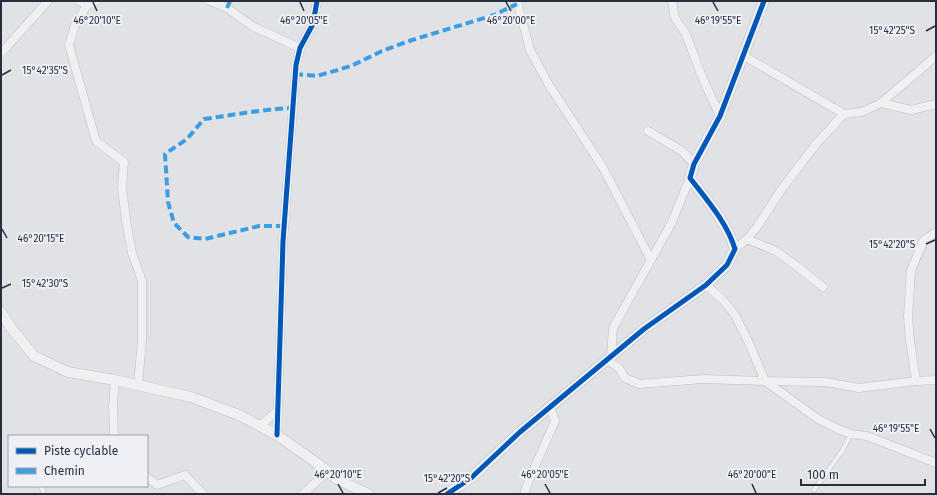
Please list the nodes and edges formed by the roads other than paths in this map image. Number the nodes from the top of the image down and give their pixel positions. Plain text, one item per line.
1 (48, 1) edge
2 (96, 1) edge
3 (210, 1) edge
4 (317, 1) edge
5 (672, 1) edge
6 (764, 1) edge
7 (519, 2) edge
8 (83, 3) edge
9 (300, 48) junction
10 (1, 53) edge
11 (744, 56) junction
12 (936, 56) edge
13 (881, 103) junction
14 (936, 104) edge
15 (844, 114) junction
16 (720, 116) junction
17 (648, 131) dead end
18 (694, 164) junction
19 (690, 178) junction
20 (936, 232) edge
21 (747, 239) junction
22 (735, 249) junction
23 (651, 260) junction
24 (706, 285) junction
25 (823, 287) dead end
26 (1, 312) edge
27 (609, 358) junction
28 (115, 380) junction
29 (936, 380) edge
30 (765, 381) junction
31 (916, 381) junction
32 (138, 386) junction
33 (550, 406) junction
34 (278, 410) junction
35 (260, 426) junction
36 (851, 434) junction
37 (114, 435) edge
38 (277, 435) junction
39 (936, 463) edge
40 (328, 471) junction
41 (148, 478) edge
42 (814, 490) dead end
43 (202, 494) edge
44 (303, 494) edge
45 (368, 494) edge
46 (447, 494) edge
47 (524, 494) edge

1 - 10 street
2 - 8 street
3 - 9 street
4 - 9 street
5 - 16 street
6 - 11 street
7 - 23 street
8 - 32 street
9 - 34 street
11 - 15 street
11 - 16 street
12 - 13 street
13 - 14 street
13 - 15 street
15 - 21 street
16 - 18 street
17 - 18 street
18 - 19 street
19 - 22 street
19 - 23 street
20 - 31 street
21 - 22 street
21 - 25 street
22 - 24 street
23 - 27 street
24 - 27 street
24 - 30 street
26 - 28 street
27 - 30 street
27 - 33 street
28 - 32 street
28 - 37 street
29 - 31 street
30 - 31 street
30 - 36 street
32 - 35 street
33 - 46 street
33 - 47 street
34 - 35 street
34 - 38 street
35 - 38 street
36 - 39 street
36 - 42 lane
38 - 40 street
40 - 44 street
40 - 45 street
41 - 43 street

